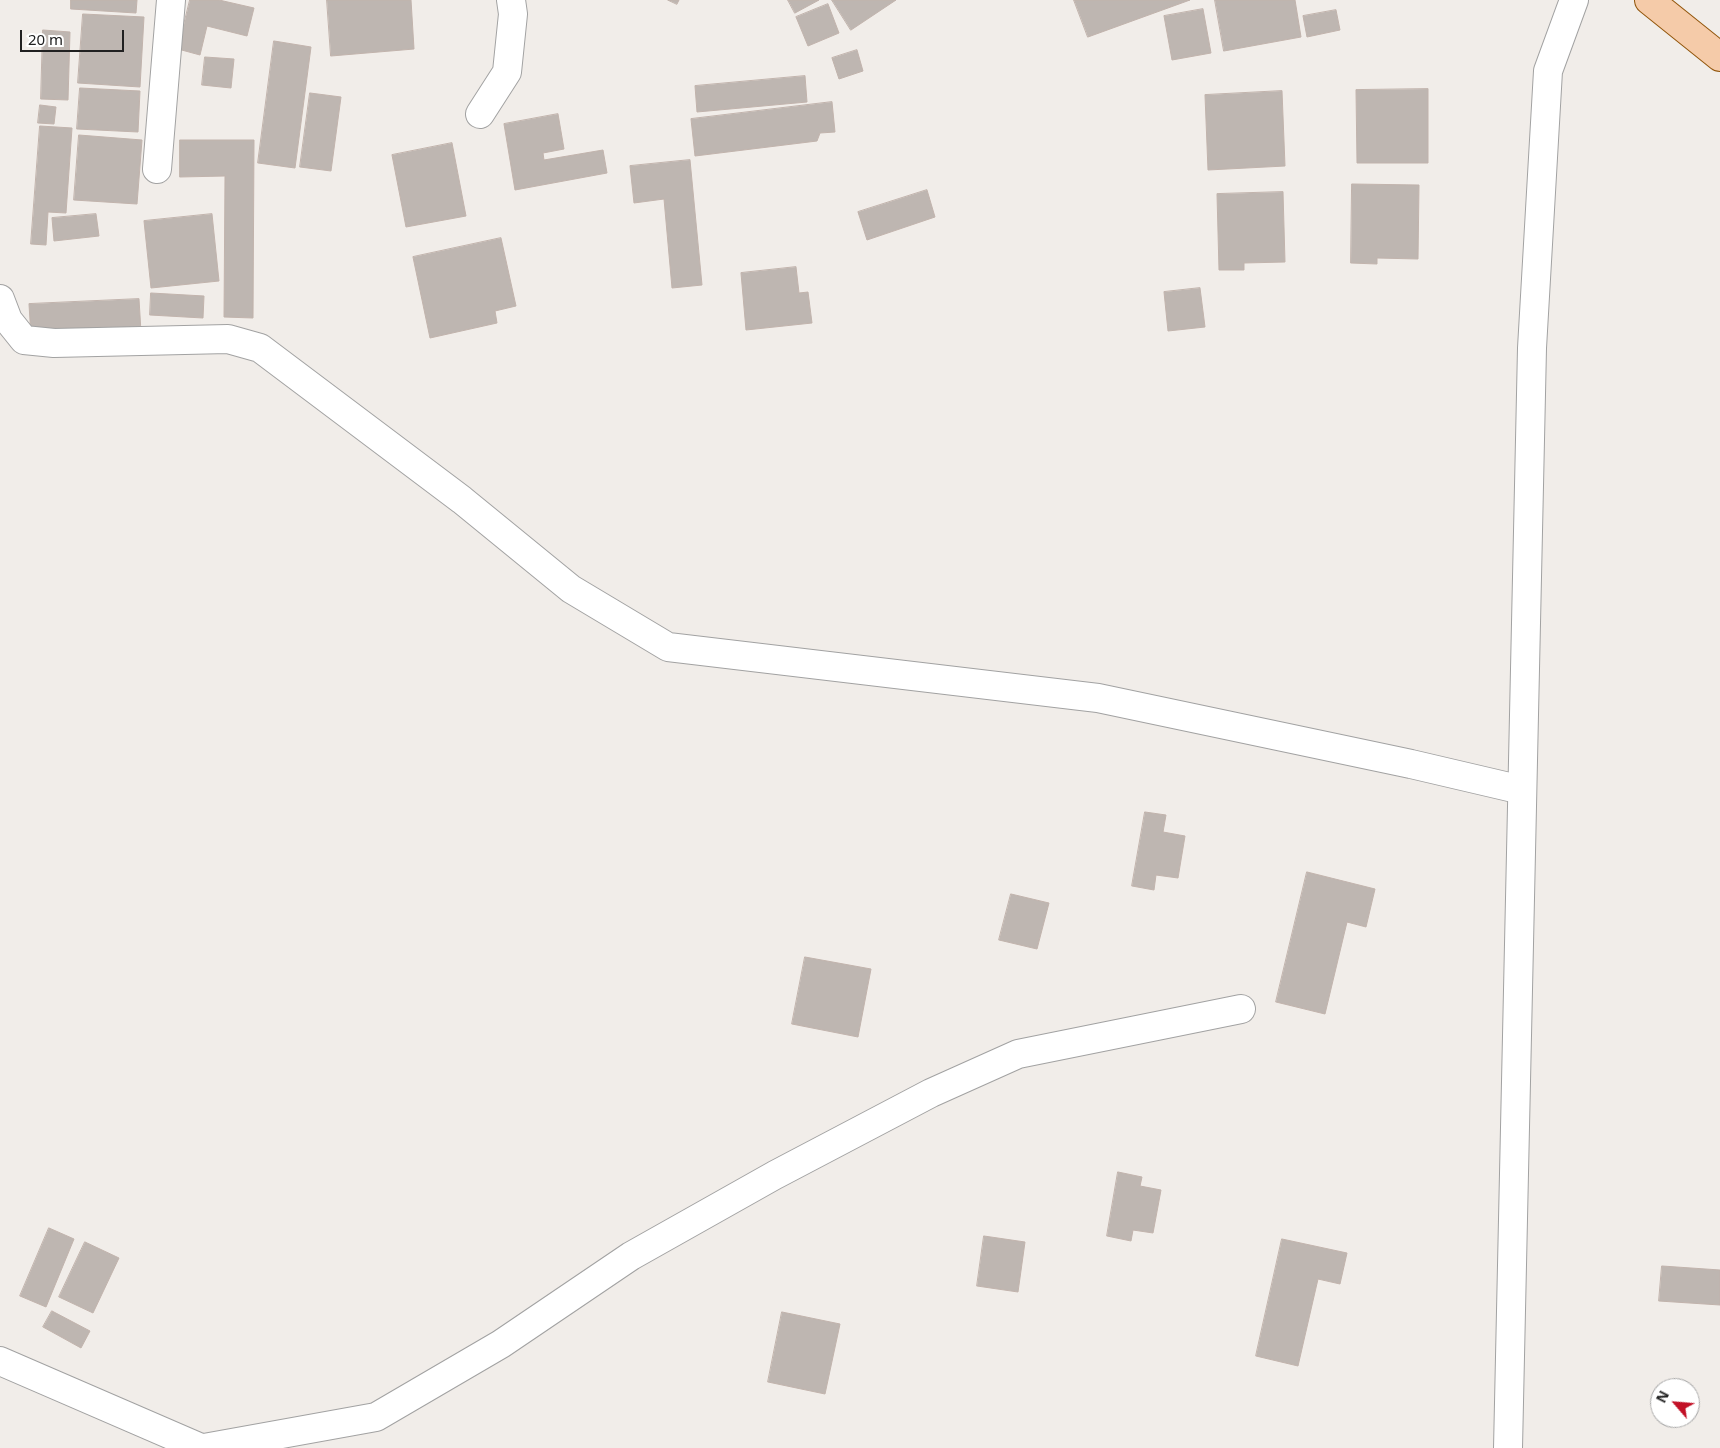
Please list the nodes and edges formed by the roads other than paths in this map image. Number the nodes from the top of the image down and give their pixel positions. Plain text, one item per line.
1 (171, 0) edge
2 (511, 0) edge
3 (1574, 0) edge
4 (1649, 0) edge
5 (1720, 58) edge
6 (480, 114) dead end
7 (157, 169) dead end
8 (0, 299) edge
9 (1522, 790) junction
10 (1241, 1009) dead end
11 (0, 1361) edge
12 (203, 1448) edge
13 (1508, 1448) edge

1 - 7 street
2 - 6 street
3 - 9 street
4 - 5 main road
8 - 9 street
9 - 13 street
10 - 12 street
11 - 12 street

